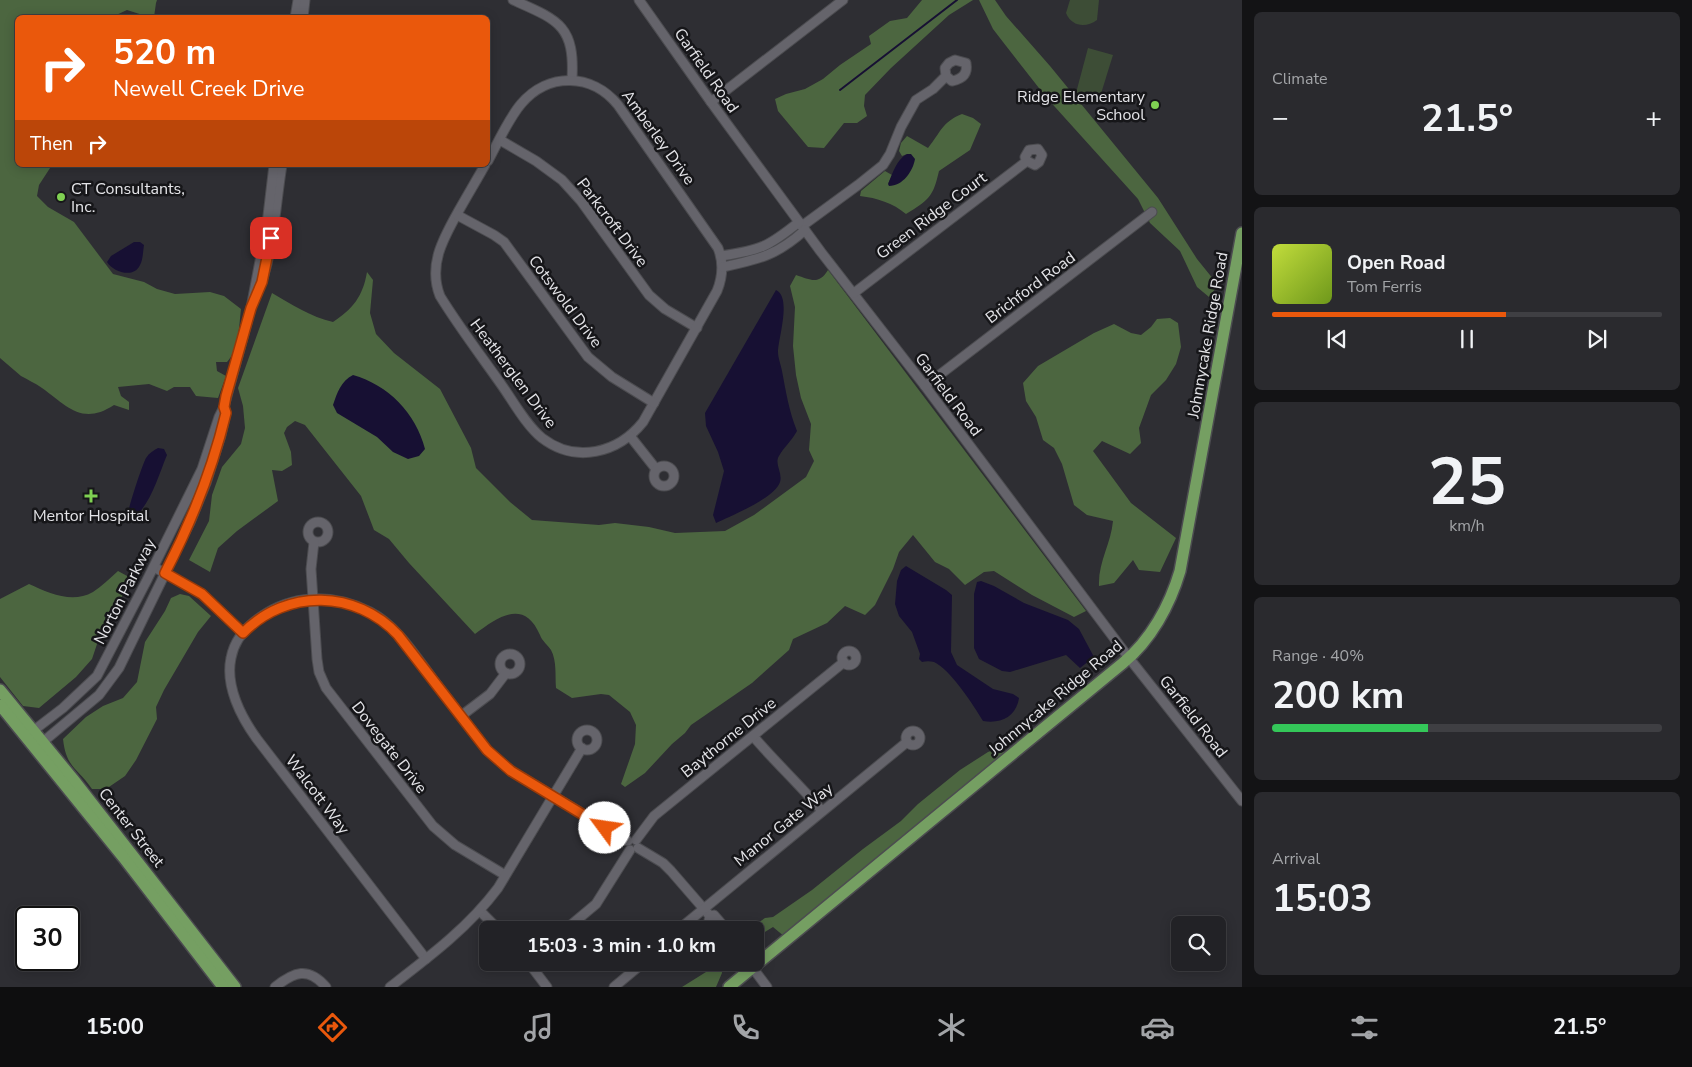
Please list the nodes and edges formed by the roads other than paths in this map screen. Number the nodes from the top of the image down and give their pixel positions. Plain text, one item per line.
1 (298, 0) edge
2 (305, 0) edge
3 (513, 0) edge
4 (640, 0) edge
5 (843, 0) edge
6 (296, 15) edge
7 (303, 15) edge
8 (946, 76) dead end
9 (572, 80) junction
10 (711, 102) junction
11 (500, 140) junction
12 (490, 158) edge
13 (1027, 161) dead end
14 (274, 167) edge
15 (282, 167) edge
16 (484, 167) edge
17 (1152, 212) dead end
18 (457, 215) junction
19 (802, 226) junction
20 (1242, 233) edge
21 (722, 261) junction
22 (854, 293) junction
23 (251, 308) junction
24 (697, 328) junction
25 (925, 386) junction
26 (654, 403) junction
27 (224, 407) junction
28 (630, 436) junction
29 (656, 469) dead end
30 (314, 542) dead end
31 (154, 567) junction
32 (165, 573) junction
33 (312, 599) junction
34 (243, 633) junction
35 (1129, 658) junction
36 (844, 662) dead end
37 (506, 673) dead end
38 (0, 690) edge
39 (0, 705) edge
40 (462, 716) junction
41 (29, 734) junction
42 (753, 736) junction
43 (907, 742) dead end
44 (39, 745) junction
45 (582, 748) dead end
46 (69, 782) junction
47 (553, 796) junction
48 (1242, 802) edge
49 (822, 811) junction
50 (633, 845) junction
51 (505, 876) junction
52 (703, 908) junction
53 (480, 911) junction
54 (710, 916) junction
55 (490, 921) edge
56 (576, 921) edge
57 (688, 921) edge
58 (710, 921) edge
59 (719, 921) edge
60 (764, 951) edge
61 (426, 959) junction
62 (535, 971) edge
63 (633, 971) edge
64 (742, 971) edge
65 (754, 971) edge
66 (223, 987) edge
67 (235, 987) edge
68 (275, 987) edge
69 (326, 987) edge
70 (390, 987) edge
71 (547, 987) edge
72 (614, 987) edge
73 (728, 987) edge
74 (767, 987) edge

1 - 6 street
2 - 7 street
3 - 9 street
4 - 10 street, Garfield Road
5 - 10 street
8 - 19 street
9 - 11 street, Amberley Drive
9 - 21 street, Amberley Drive
10 - 19 street, Garfield Road
11 - 12 street, Amberley Drive
11 - 24 street, Parkcroft Drive
13 - 22 street, Green Ridge Court
14 - 23 street, Norton Parkway
15 - 23 street, Norton Parkway
16 - 18 street
17 - 25 street, Brichford Road
18 - 26 street, Cotswold Drive
18 - 28 street, Heatherglen Drive
19 - 21 street
19 - 22 street, Garfield Road
20 - 35 main road, Johnnycake Ridge Road
21 - 24 street, Heatherglen Drive
22 - 25 street, Garfield Road
23 - 27 street, Norton Parkway
24 - 26 street, Heatherglen Drive
25 - 35 street, Garfield Road
26 - 28 street, Heatherglen Drive
27 - 31 street, Norton Parkway
27 - 32 street, Norton Parkway
28 - 29 street
30 - 33 street, Dovegate Drive
31 - 32 street
31 - 41 street, Norton Parkway
32 - 34 street
32 - 44 street, Norton Parkway
33 - 34 street
33 - 40 street
33 - 51 street, Dovegate Drive
34 - 61 street, Walcott Way
35 - 48 street, Garfield Road
35 - 60 main road, Johnnycake Ridge Road
36 - 42 street, Baythorne Drive
37 - 40 street
38 - 41 main road, Center Street
39 - 41 main road, Center Street
40 - 47 street
41 - 44 main road, Center Street
42 - 49 street
42 - 50 street, Baythorne Drive
43 - 49 street, Manor Gate Way
44 - 46 main road, Center Street
45 - 47 street
46 - 66 main road, Center Street
46 - 67 main road, Center Street
47 - 50 street
47 - 51 street
49 - 52 street, Manor Gate Way
50 - 52 street
50 - 56 street, Baythorne Drive
51 - 53 street
52 - 54 street
52 - 57 street, Manor Gate Way
53 - 55 street
53 - 61 street
54 - 58 street
54 - 59 street
61 - 70 street
62 - 71 street
63 - 72 street
64 - 73 main road, Johnnycake Ridge Road
65 - 74 street
68 - 69 street

